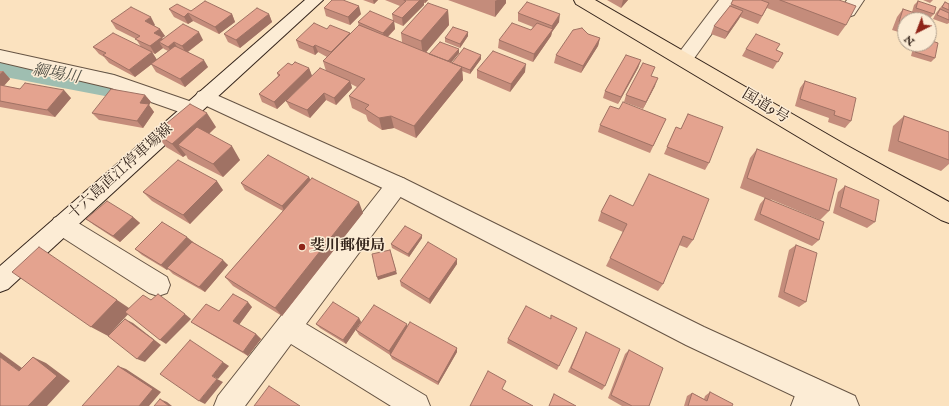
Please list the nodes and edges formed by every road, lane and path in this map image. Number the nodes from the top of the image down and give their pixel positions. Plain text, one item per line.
1 (315, 0) edge
2 (582, 0) edge
3 (728, 0) edge
4 (815, 0) edge
5 (856, 0) edge
6 (0, 56) edge
7 (684, 59) junction
8 (198, 103) junction
9 (397, 185) junction
10 (949, 213) edge
11 (62, 225) junction
12 (0, 281) edge
13 (158, 286) dead end
14 (288, 328) junction
15 (807, 397) edge
16 (228, 406) edge
17 (416, 406) edge
18 (845, 406) edge

1 - 8 street, 十六島直江停車場線
2 - 7 highway, 国道9号
3 - 7 street
4 - 5 street
6 - 8 street
7 - 10 highway, 国道9号
8 - 9 street
8 - 11 street, 十六島直江停車場線
9 - 14 street
9 - 15 street
11 - 12 street, 十六島直江停車場線
11 - 13 street
14 - 16 street
14 - 17 street
15 - 18 street

